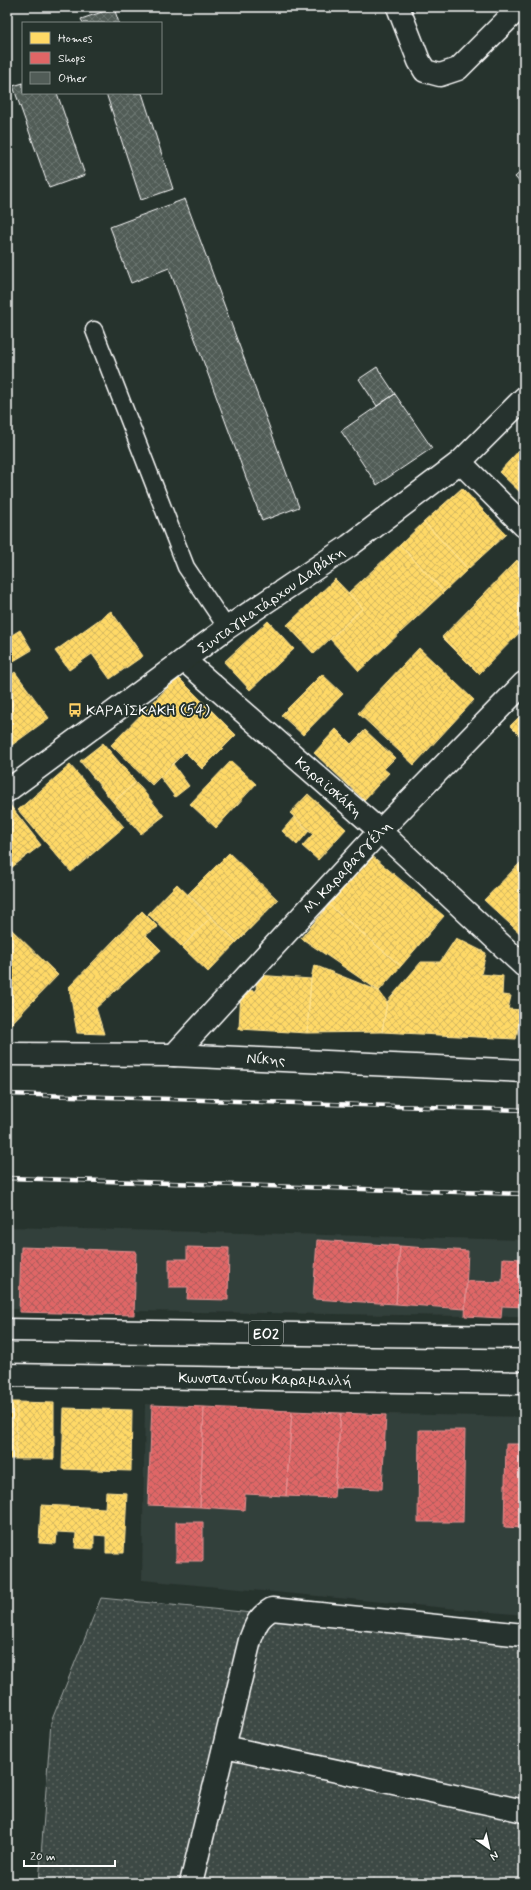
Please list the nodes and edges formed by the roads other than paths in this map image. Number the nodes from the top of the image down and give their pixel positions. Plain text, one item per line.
1 (398, 7) edge
2 (520, 7) edge
3 (94, 330) dead end
4 (524, 398) edge
5 (460, 462) junction
6 (524, 526) edge
7 (227, 628) junction
8 (184, 660) junction
9 (524, 682) edge
10 (7, 791) edge
11 (380, 831) junction
12 (524, 966) edge
13 (7, 1054) edge
14 (174, 1055) junction
15 (524, 1071) edge
16 (7, 1330) edge
17 (524, 1337) edge
18 (7, 1375) edge
19 (524, 1383) edge
20 (524, 1634) edge
21 (225, 1747) junction
22 (524, 1811) edge
23 (191, 1883) edge

1 - 2 street
3 - 7 lane
4 - 5 street, Συνταγματάρχου Δαβάκη
5 - 6 street
5 - 7 street, Συνταγματάρχου Δαβάκη
7 - 8 street, Συνταγματάρχου Δαβάκη
8 - 10 street, Συνταγματάρχου Δαβάκη
8 - 11 street, Καραϊσκάκη
9 - 11 street, Μ. Καραβαγγέλη
11 - 12 street, Καραϊσκάκη
11 - 14 street, Μ. Καραβαγγέλη
13 - 14 street, Νίκης
14 - 15 street, Νίκης
16 - 17 street, ΕΟ2
18 - 19 street, Κωνσταντίνου Καραμανλή
20 - 21 street
21 - 22 street
21 - 23 street

